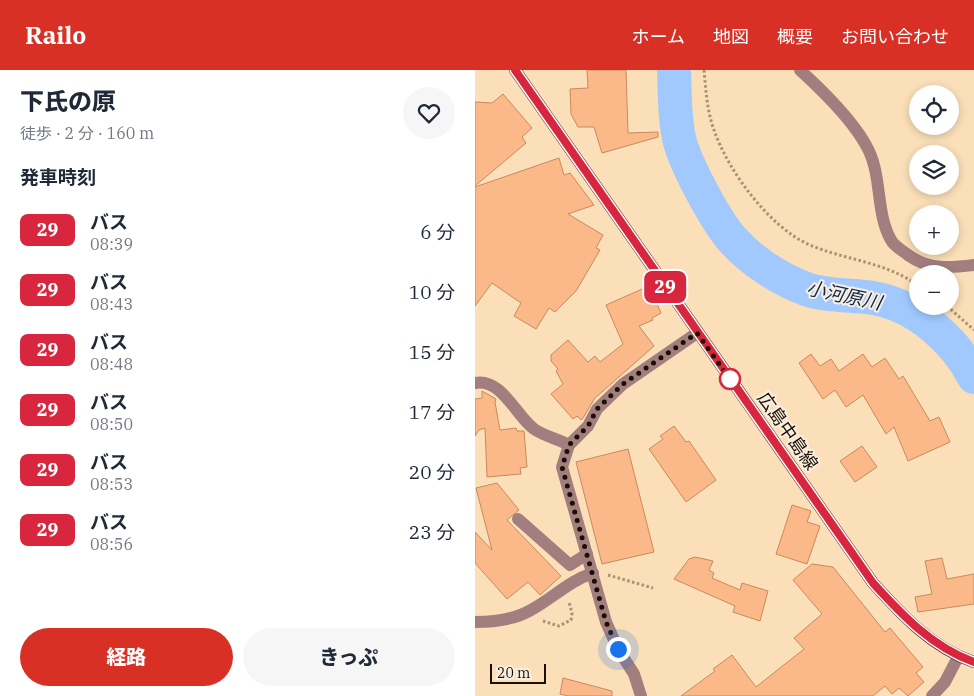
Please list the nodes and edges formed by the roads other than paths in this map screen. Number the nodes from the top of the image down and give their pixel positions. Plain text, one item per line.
1 (515, 70) edge
2 (800, 70) edge
3 (974, 265) edge
4 (697, 333) junction
5 (475, 383) edge
6 (569, 445) junction
7 (518, 519) dead end
8 (587, 554) junction
9 (593, 572) junction
10 (475, 622) edge
11 (959, 656) junction
12 (974, 662) edge
13 (641, 696) edge
14 (932, 696) edge

1 - 4 main road, 広島中島線
2 - 3 street
4 - 6 street
4 - 11 main road, 広島中島線
5 - 6 street
6 - 8 street
7 - 8 street
8 - 9 street
9 - 10 street
9 - 13 street
11 - 12 main road, 広島中島線
11 - 14 street

